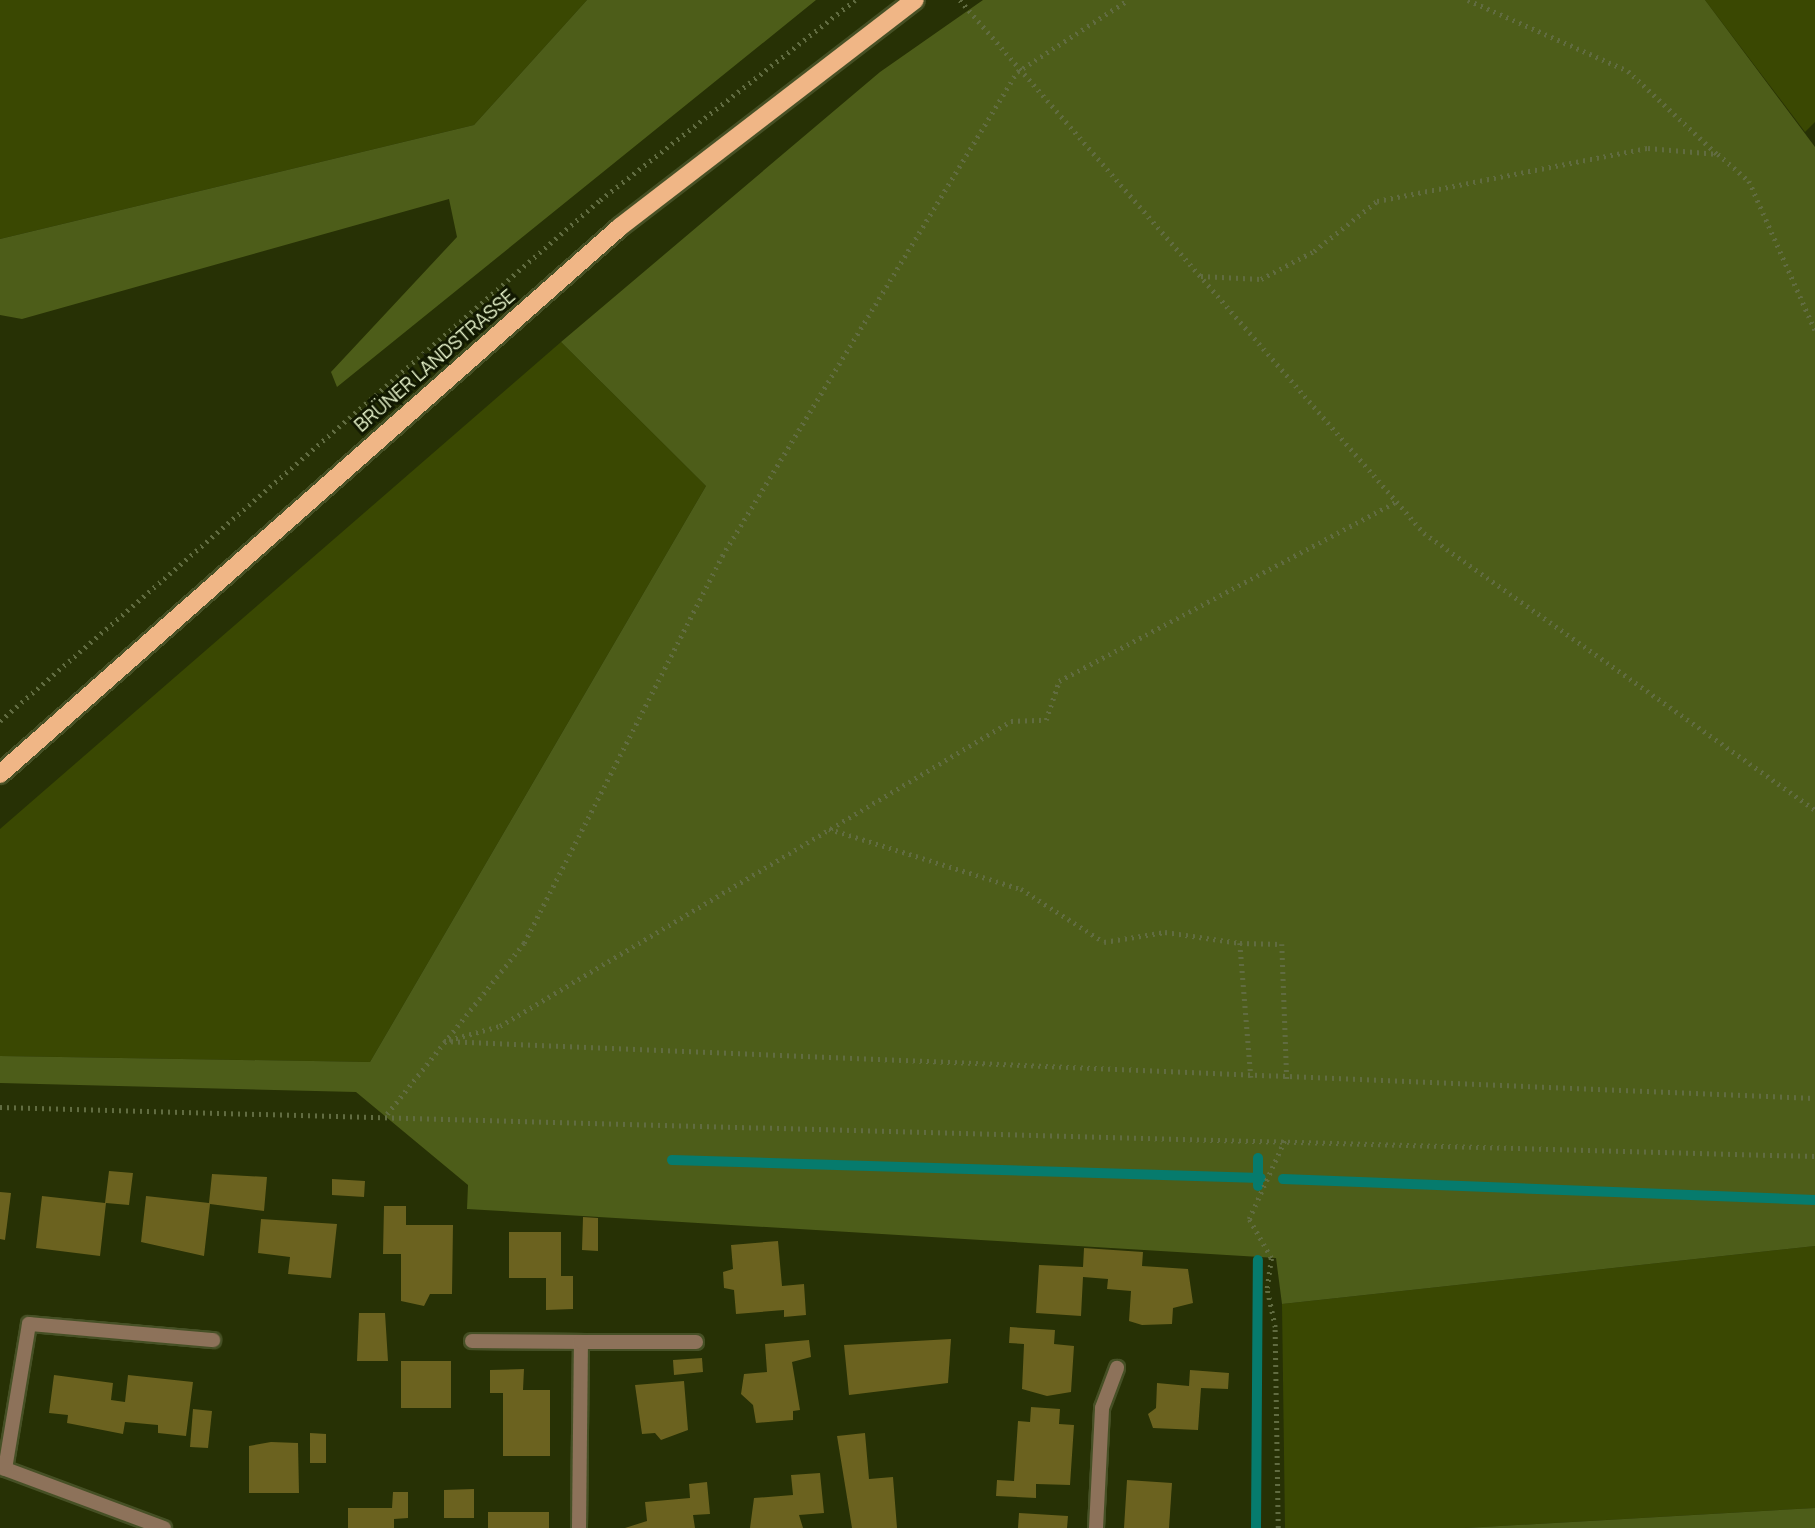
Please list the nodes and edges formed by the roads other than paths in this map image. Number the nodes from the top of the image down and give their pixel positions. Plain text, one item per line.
1 (915, 0) edge
2 (0, 774) edge
3 (213, 1340) dead end
4 (471, 1341) dead end
5 (580, 1342) junction
6 (696, 1342) dead end
7 (1116, 1368) dead end
8 (3, 1468) edge
9 (164, 1528) edge
10 (579, 1528) edge
11 (1096, 1528) edge

1 - 2 main road, BRÜNER LANDSTRASSE
3 - 8 street
4 - 5 street
5 - 6 street
5 - 10 street
7 - 11 street
8 - 9 street

